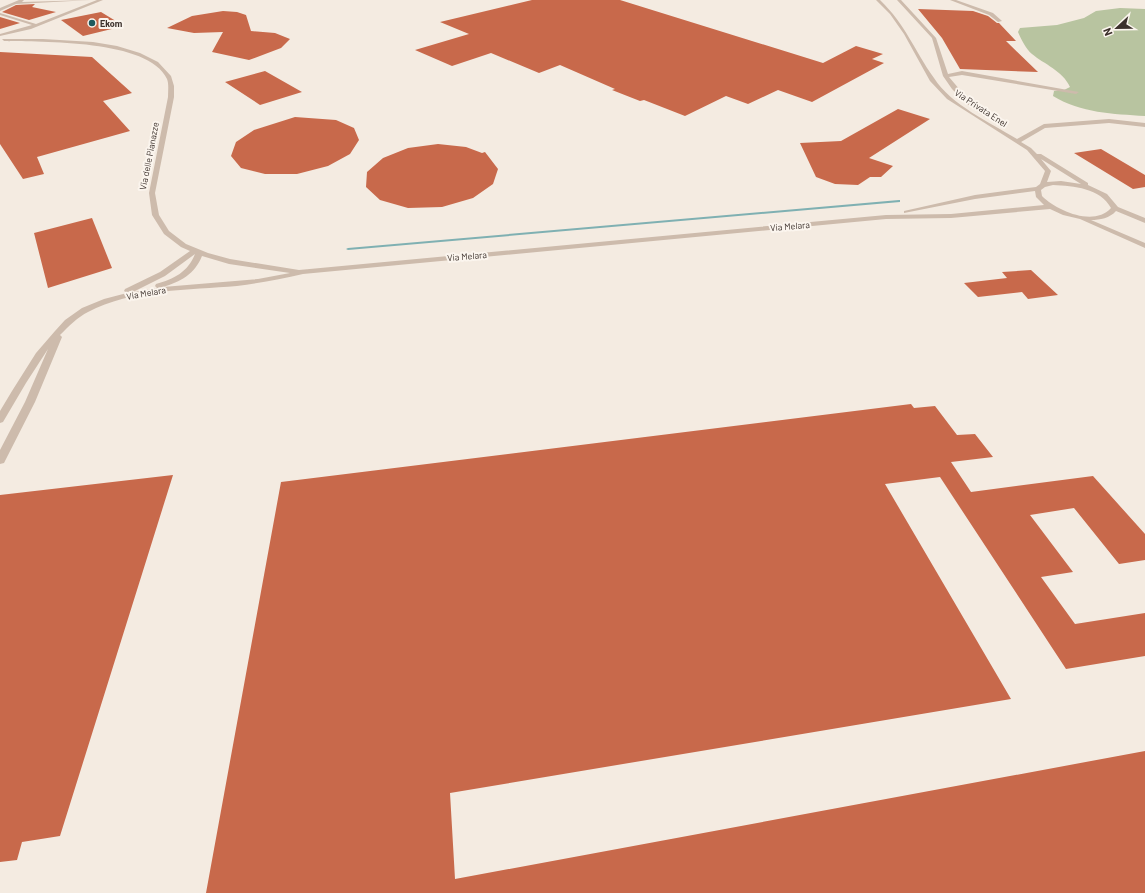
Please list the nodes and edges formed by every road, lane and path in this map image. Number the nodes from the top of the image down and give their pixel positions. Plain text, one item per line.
1 (22, 0) edge
2 (89, 0) edge
3 (101, 0) edge
4 (878, 0) edge
5 (899, 0) edge
6 (952, 0) edge
7 (18, 3) junction
8 (0, 10) edge
9 (0, 14) edge
10 (1000, 22) dead end
11 (41, 23) junction
12 (35, 26) junction
13 (1, 40) edge
14 (61, 42) junction
15 (946, 76) junction
16 (1076, 92) dead end
17 (1145, 125) edge
18 (1019, 140) junction
19 (1029, 149) junction
20 (1041, 187) junction
21 (1096, 191) junction
22 (1051, 207) junction
23 (1115, 208) junction
24 (1076, 216) junction
25 (886, 217) junction
26 (1145, 222) edge
27 (1145, 246) edge
28 (197, 252) junction
29 (303, 272) junction
30 (132, 295) junction
31 (101, 303) junction
32 (60, 330) junction
33 (0, 419) edge
34 (0, 460) edge

1 - 7 street
2 - 7 street
3 - 11 street, Via delle Pianazze
4 - 18 street, Via Privata Enel
5 - 15 street
6 - 10 street
7 - 8 street
9 - 12 street
11 - 12 street, Via delle Pianazze
11 - 14 street, Via delle Pianazze
12 - 13 street, Via delle Pianazze
13 - 14 street, Via delle Pianazze
14 - 28 street, Via delle Pianazze
15 - 16 street
15 - 18 street
17 - 18 street
18 - 19 street, Via Privata Enel
19 - 20 street, Via Privata Enel
19 - 21 street
20 - 21 street
20 - 22 street
20 - 25 street
21 - 23 street
22 - 24 street
22 - 25 street
23 - 24 street
23 - 26 street
24 - 27 street
25 - 29 street, Via Melara
28 - 29 street, Via delle Pianazze
28 - 30 street
28 - 31 street
29 - 30 street, Via Melara
30 - 31 street, Via Melara
31 - 32 street, Via Melara
32 - 33 street, Via Melara
32 - 34 street, Via Melara

